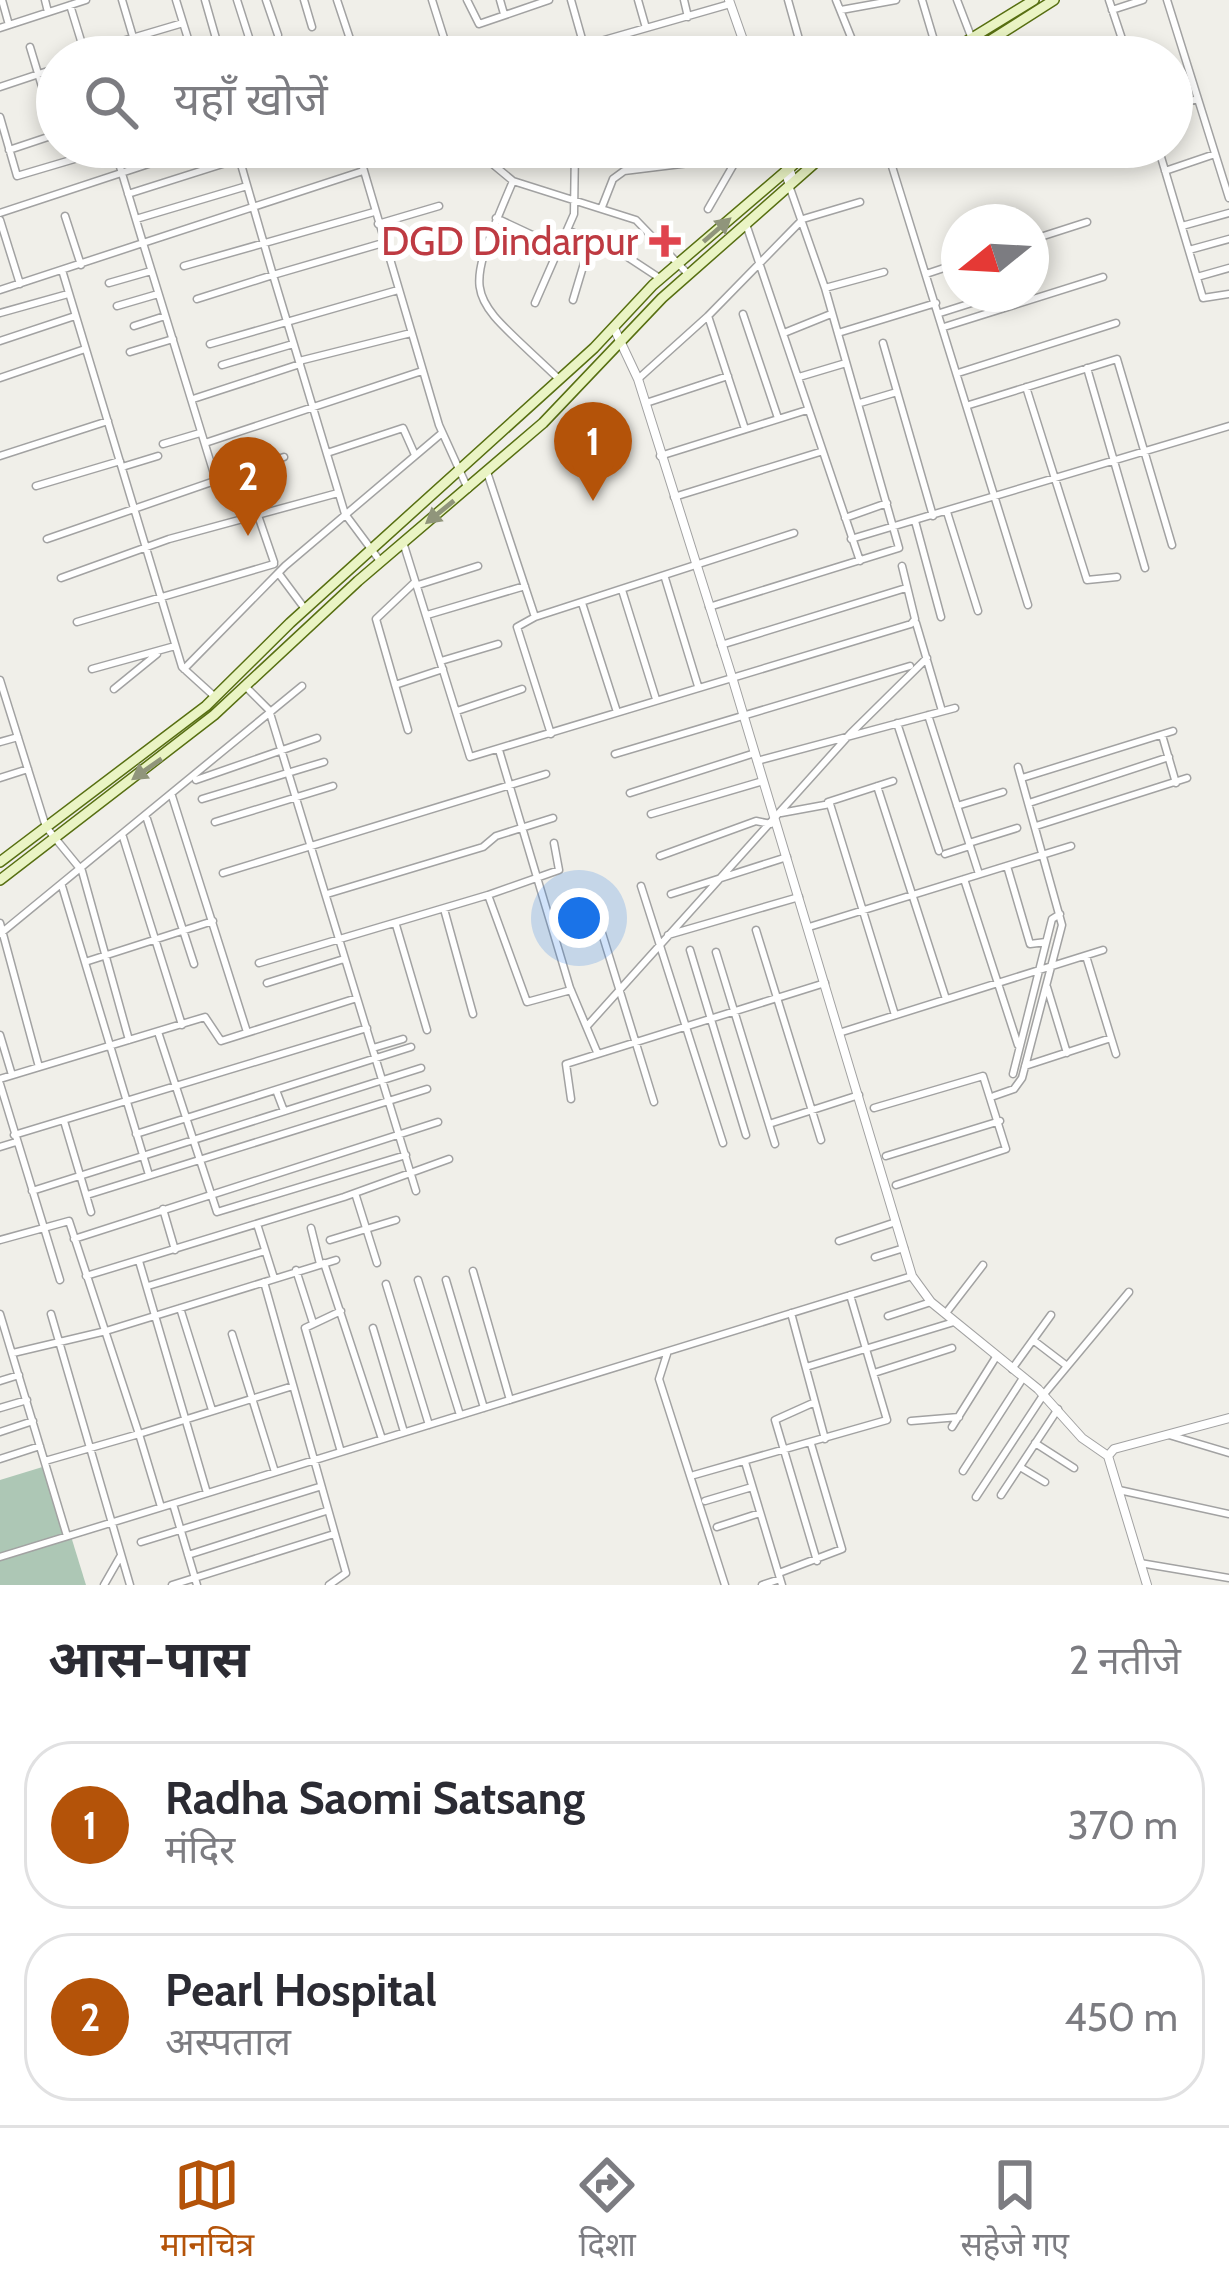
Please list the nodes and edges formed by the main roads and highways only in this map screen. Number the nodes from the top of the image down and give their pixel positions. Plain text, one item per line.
1 (1054, 0) edge
2 (1029, 7) edge
3 (977, 36) edge
4 (991, 36) edge
5 (796, 168) edge
6 (801, 168) edge
7 (789, 176) junction
8 (617, 334) junction
9 (210, 711) junction
10 (0, 862) edge
11 (0, 880) edge

1 - 2 main road
2 - 3 main road
2 - 4 main road
5 - 7 main road
6 - 7 main road
7 - 8 main road
8 -> 7 main road
8 -> 9 main road
8 - 9 main road
9 - 10 main road
9 -> 11 main road

